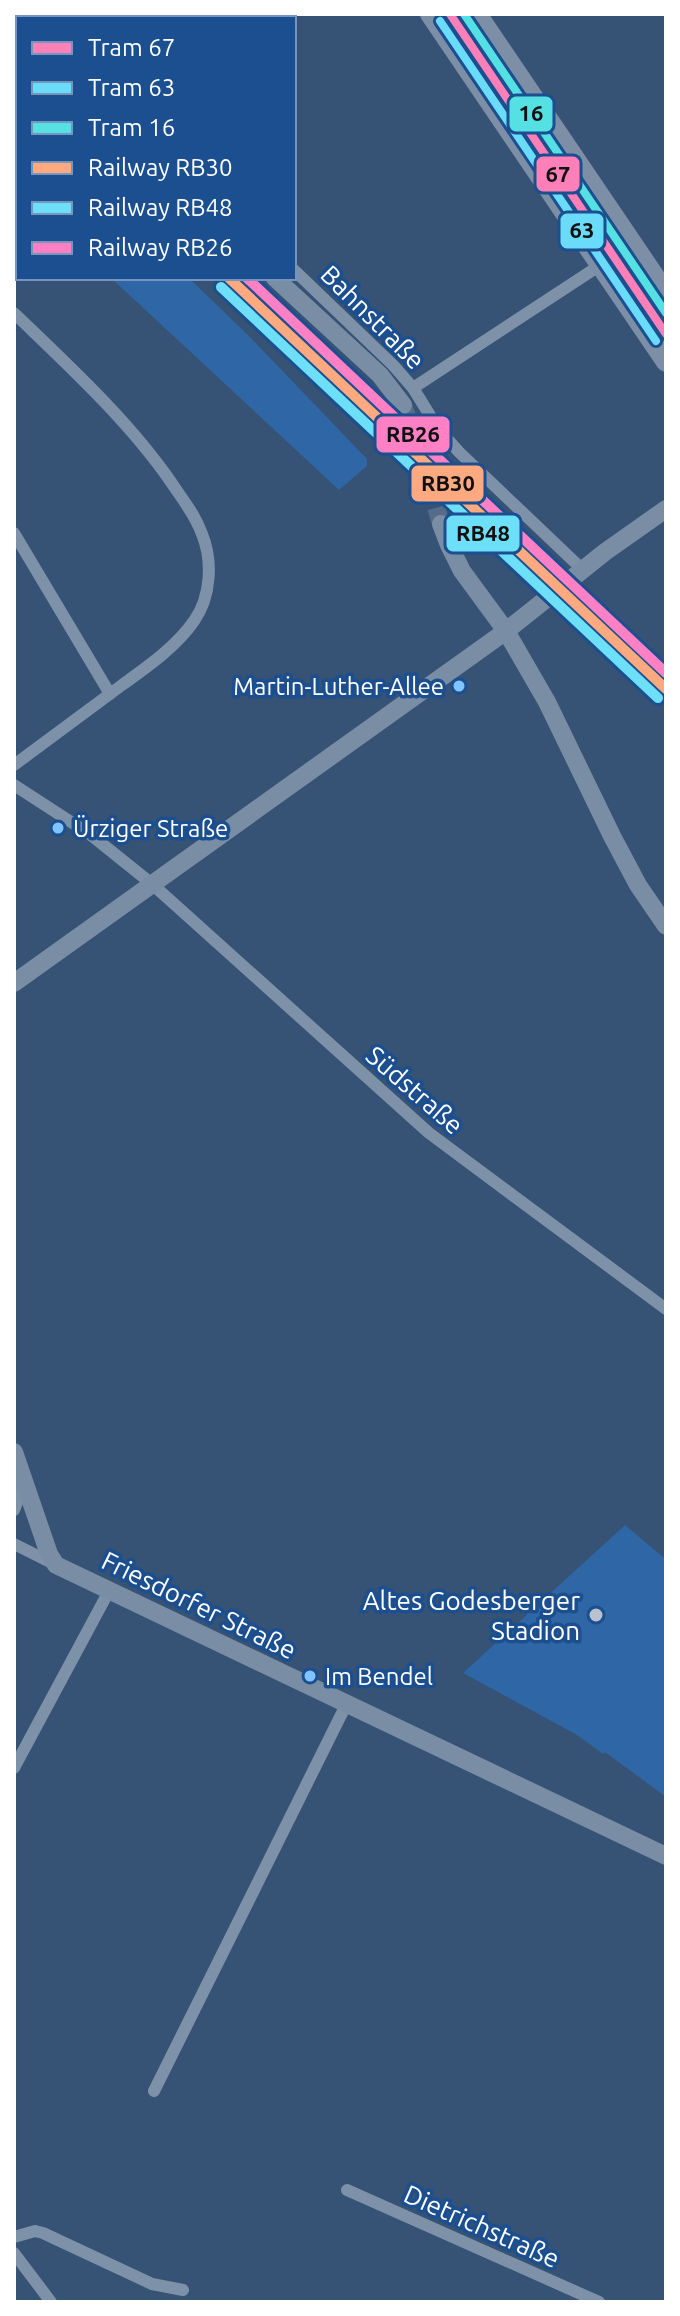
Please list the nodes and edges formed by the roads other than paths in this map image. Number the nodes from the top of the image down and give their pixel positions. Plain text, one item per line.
1 (430, 14) edge
2 (477, 14) edge
3 (599, 266) junction
4 (296, 272) edge
5 (277, 280) edge
6 (666, 293) edge
7 (14, 313) edge
8 (666, 362) edge
9 (413, 388) junction
10 (403, 405) tunnel mouth
11 (666, 509) edge
12 (441, 524) tunnel mouth
13 (14, 533) edge
14 (583, 570) junction
15 (506, 631) junction
16 (110, 694) junction
17 (14, 765) edge
18 (14, 785) edge
19 (152, 884) junction
20 (666, 926) edge
21 (14, 983) edge
22 (666, 1309) edge
23 (14, 1452) edge
24 (22, 1474) junction
25 (14, 1510) edge
26 (14, 1544) edge
27 (56, 1565) junction
28 (109, 1591) junction
29 (346, 1705) junction
30 (14, 1768) edge
31 (666, 1856) edge
32 (154, 2091) dead end
33 (347, 2190) dead end
34 (14, 2237) edge
35 (14, 2253) edge
36 (183, 2290) dead end
37 (51, 2302) edge
38 (599, 2302) edge

1 - 3 main road
2 - 6 main road
3 - 8 main road
3 - 9 street
4 - 9 street, Bahnstraße
5 - 10 street
7 - 16 street
9 - 14 street, Bahnstraße
11 - 14 street
12 - 15 street
13 - 16 street
14 - 15 street
15 - 19 street
15 - 20 street
16 - 17 street
18 - 19 street
19 - 21 street
19 - 22 street, Südstraße
23 - 24 street
24 - 25 street
24 - 27 street
26 - 27 street, Friesdorfer Straße
27 - 28 street, Friesdorfer Straße
28 - 29 street, Friesdorfer Straße
28 - 30 street
29 - 31 street, Friesdorfer Straße
29 - 32 street
33 - 38 street, Dietrichstraße
34 - 36 street
35 - 37 street

